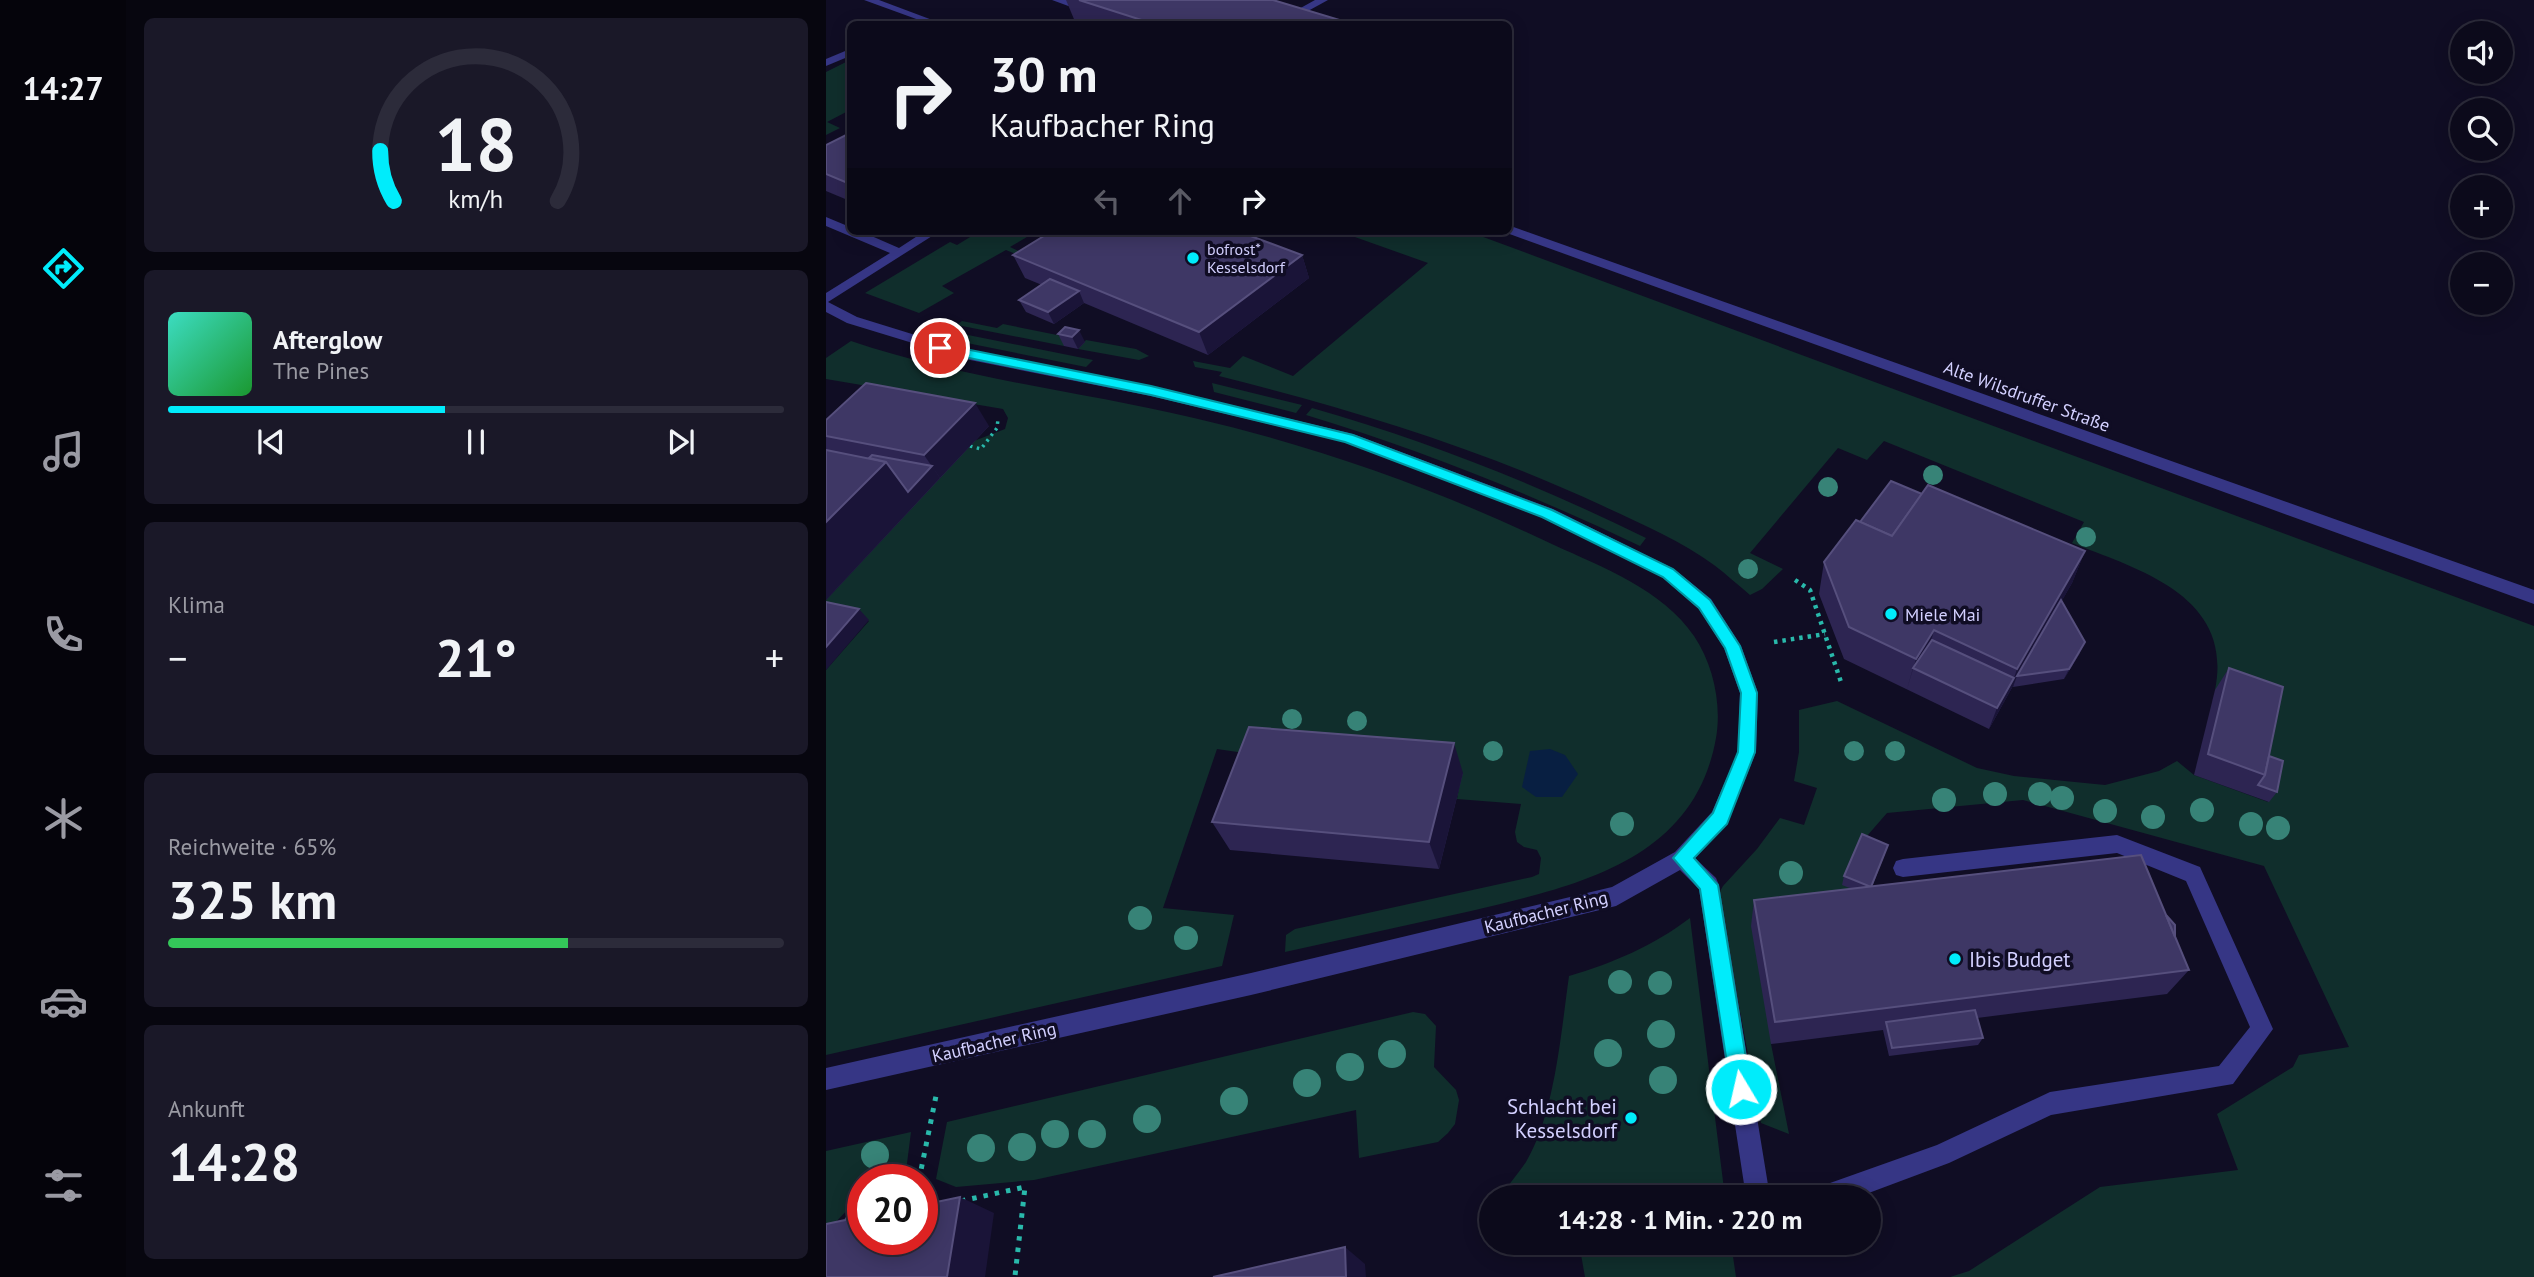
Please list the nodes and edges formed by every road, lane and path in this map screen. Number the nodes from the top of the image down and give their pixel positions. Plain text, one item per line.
1 (869, 0) edge
2 (906, 0) edge
3 (1057, 0) edge
4 (1098, 0) edge
5 (1323, 0) edge
6 (891, 8) junction
7 (1274, 17) edge
8 (921, 18) junction
9 (914, 21) edge
10 (930, 21) edge
11 (847, 53) edge
12 (826, 63) edge
13 (826, 221) edge
14 (847, 230) edge
15 (1512, 230) edge
16 (859, 235) edge
17 (927, 235) edge
18 (898, 252) junction
19 (826, 299) edge
20 (826, 306) edge
21 (998, 419) dead end
22 (970, 446) dead end
23 (1796, 580) dead end
24 (2534, 597) edge
25 (1825, 634) junction
26 (1774, 642) dead end
27 (1842, 685) dead end
28 (1682, 858) junction
29 (1903, 868) dead end
30 (946, 1053) junction
31 (826, 1080) edge
32 (922, 1164) edge
33 (1756, 1185) edge
34 (1858, 1185) edge
35 (948, 1203) edge
36 (1015, 1276) edge

1 - 6 street
2 - 6 street
3 - 4 street
5 - 7 street
6 - 8 street
8 - 9 street
8 - 10 street
11 - 12 street
13 - 14 street
15 - 24 street, Alte Wilsdruffer Straße
16 - 18 street
17 - 18 street
18 - 19 street
20 - 28 street, Kaufbacher Ring
21 - 22 path
23 - 25 path
25 - 26 path
25 - 27 path
28 - 30 street, Kaufbacher Ring
28 - 33 street
29 - 34 street
30 - 31 street, Kaufbacher Ring
30 - 32 path
35 - 36 path

